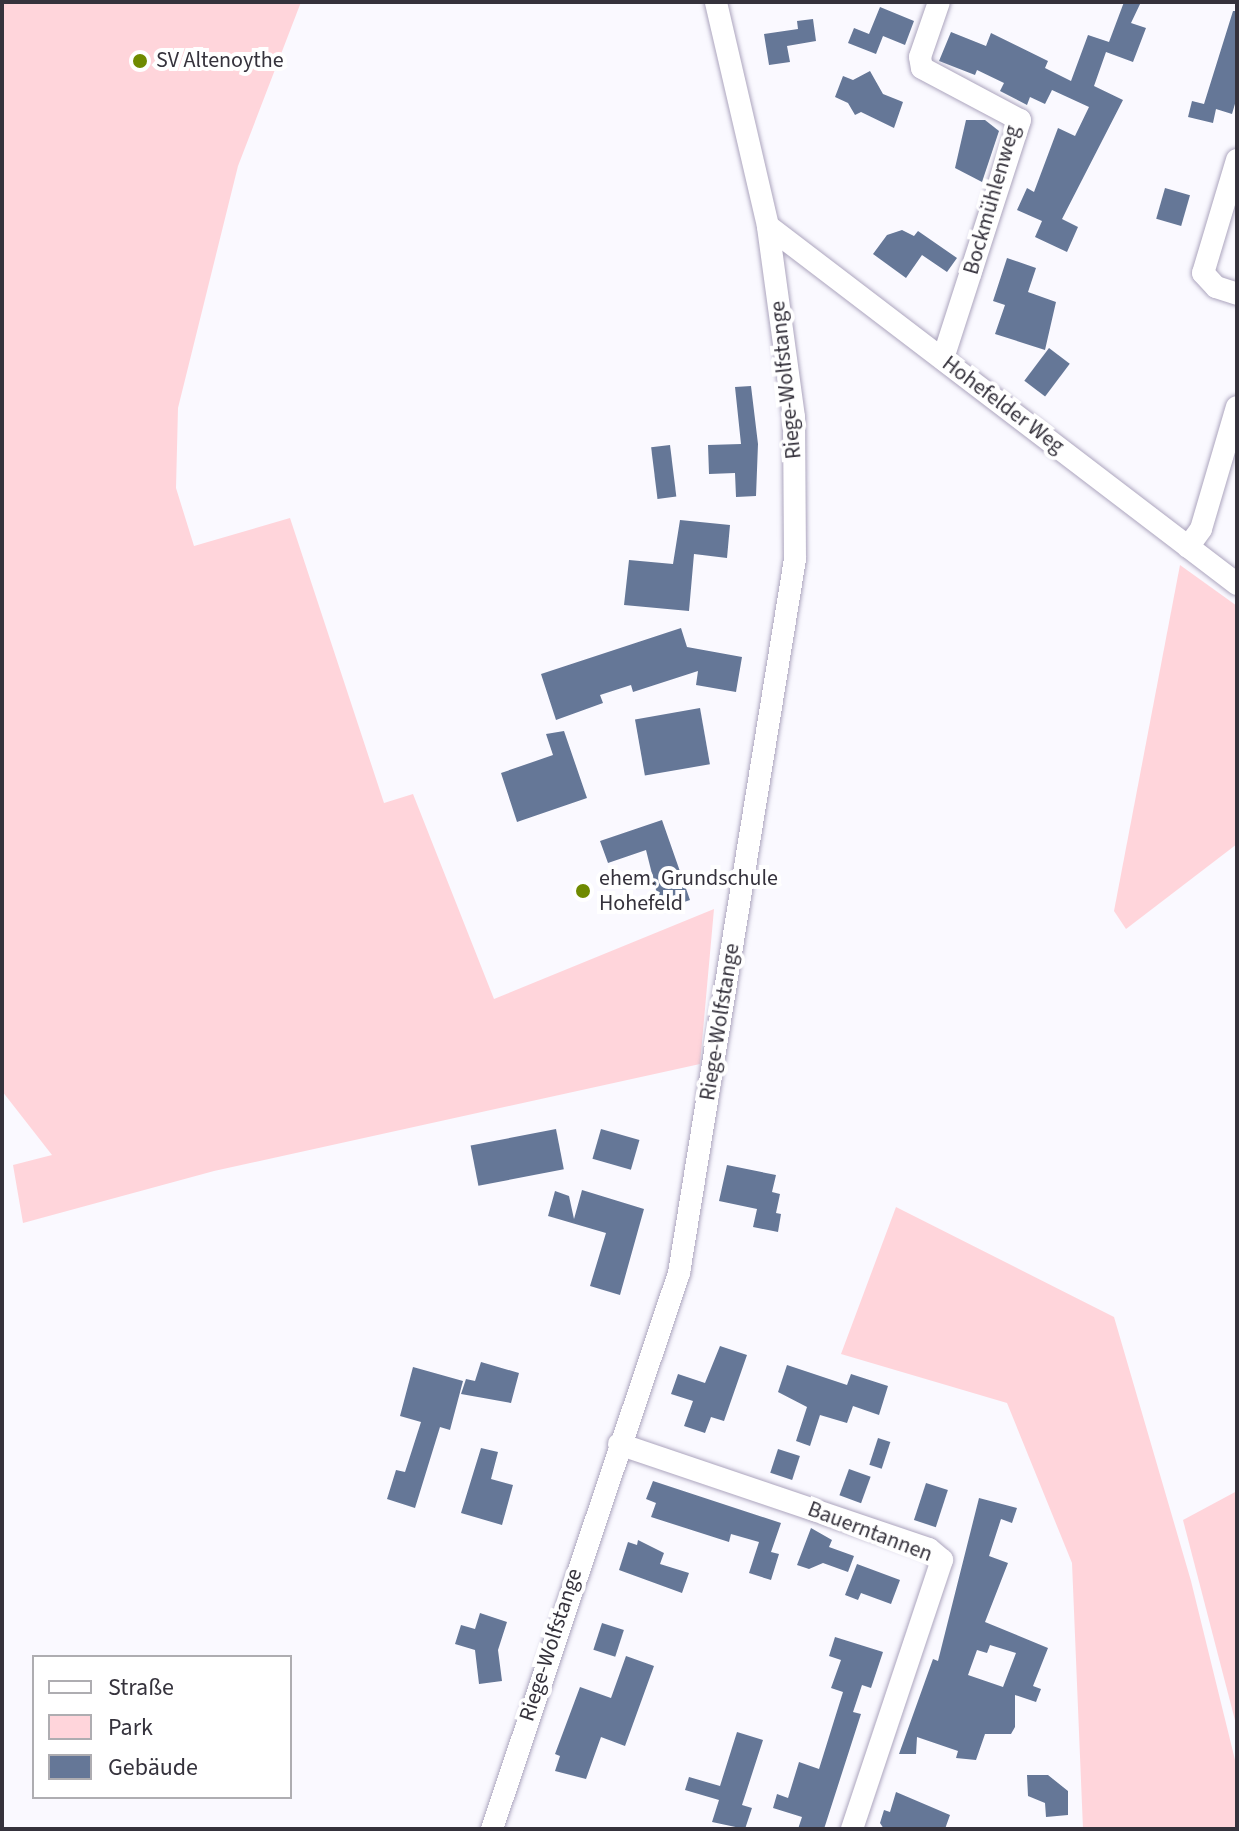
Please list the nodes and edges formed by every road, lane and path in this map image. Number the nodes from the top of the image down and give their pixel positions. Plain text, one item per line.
1 (716, 2) edge
2 (939, 2) edge
3 (1237, 160) edge
4 (768, 226) junction
5 (1237, 294) edge
6 (943, 359) junction
7 (1237, 407) edge
8 (1188, 547) junction
9 (1237, 584) edge
10 (619, 1444) junction
11 (492, 1829) edge
12 (852, 1829) edge

1 - 4 street, Riege-Wolfstange
2 - 6 street, Bockmühlenweg
3 - 5 street
4 - 6 street, Hohefelder Weg
4 - 10 street, Riege-Wolfstange
6 - 8 street, Hohefelder Weg
7 - 8 street
8 - 9 street, Hohefelder Weg
10 - 11 street, Riege-Wolfstange
10 - 12 street, Bauerntannen

